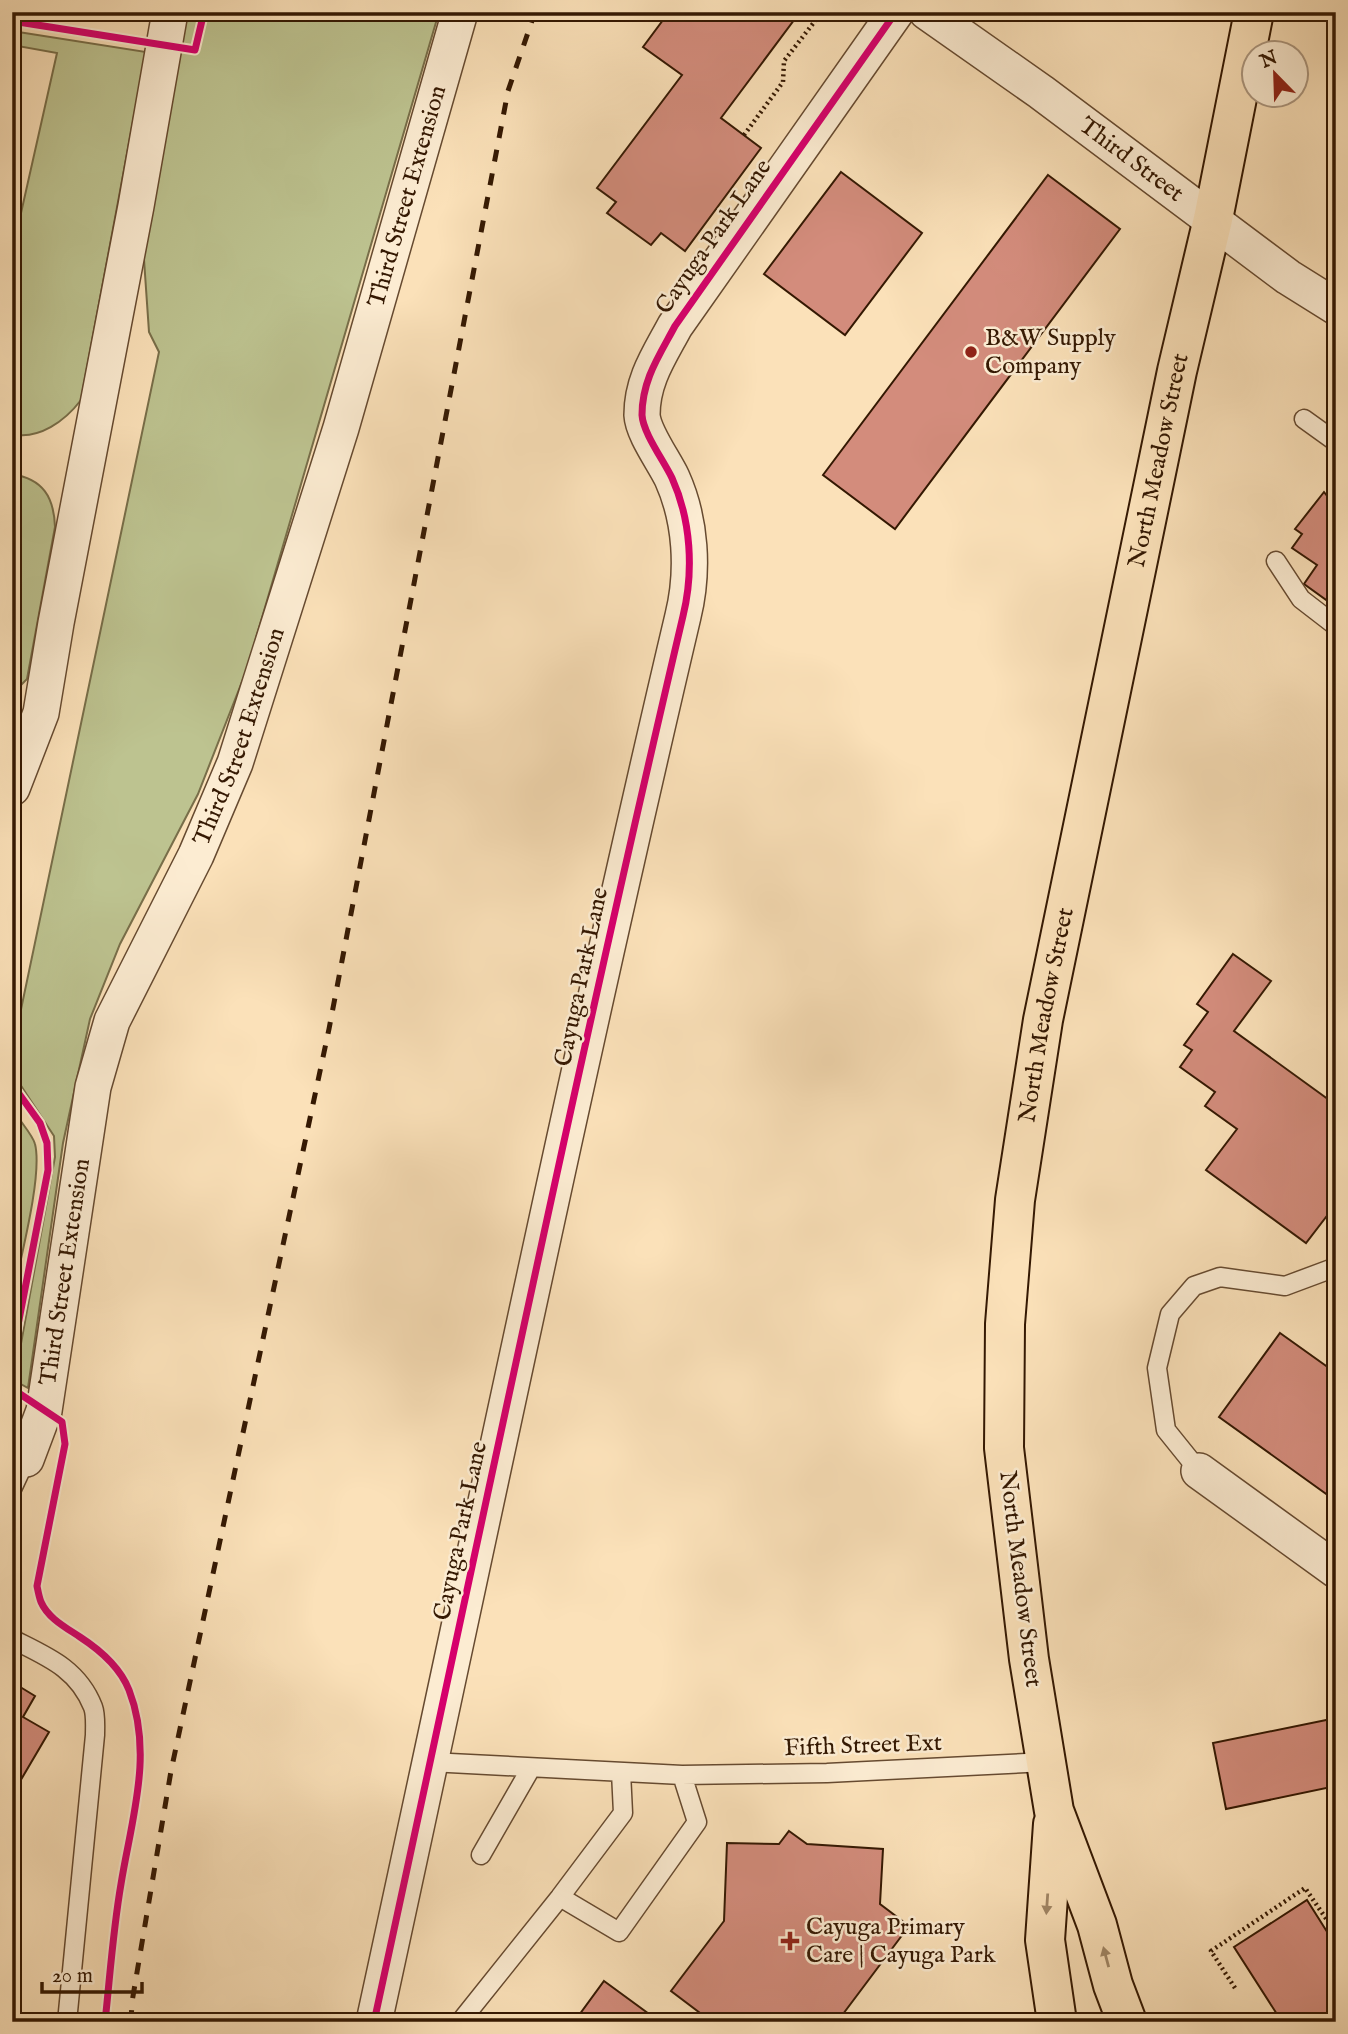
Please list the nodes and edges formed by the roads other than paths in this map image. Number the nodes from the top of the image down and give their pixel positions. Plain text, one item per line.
1 (170, 12) edge
2 (460, 12) edge
3 (896, 12) edge
4 (928, 12) edge
5 (1254, 12) edge
6 (1213, 219) junction
7 (1333, 296) edge
8 (1304, 419) dead end
9 (1336, 442) edge
10 (1276, 561) dead end
11 (1336, 625) edge
12 (12, 788) edge
13 (1336, 1267) edge
14 (1199, 1471) joint
15 (19, 1474) edge
16 (1336, 1570) edge
17 (12, 1635) edge
18 (430, 1762) junction
19 (1046, 1762) junction
20 (531, 1768) junction
21 (621, 1772) junction
22 (682, 1775) junction
23 (1054, 1811) junction
24 (481, 1855) dead end
25 (560, 1897) junction
26 (66, 2022) edge
27 (373, 2022) edge
28 (460, 2022) edge
29 (1057, 2022) edge
30 (1127, 2022) edge

1 - 12 street
2 - 15 street, Third Street Extension
3 - 18 street, Cayuga Park Lane
4 - 6 street, Third Street
5 - 6 highway, North Meadow Street
6 - 7 street, Third Street
6 - 19 highway, North Meadow Street
8 - 9 lane
10 - 11 lane
13 - 14 lane
14 - 16 street
17 - 26 lane
18 - 20 lane, Fifth Street Ext
18 - 27 street, Cayuga Park Lane
19 - 22 lane, Fifth Street Ext
19 - 23 highway, North Meadow Street
20 - 21 lane, Fifth Street Ext
20 - 24 lane
21 - 22 lane, Fifth Street Ext
21 - 25 lane
22 - 25 lane
23 -> 29 highway
30 -> 23 highway, North Meadow Street
25 - 28 lane

